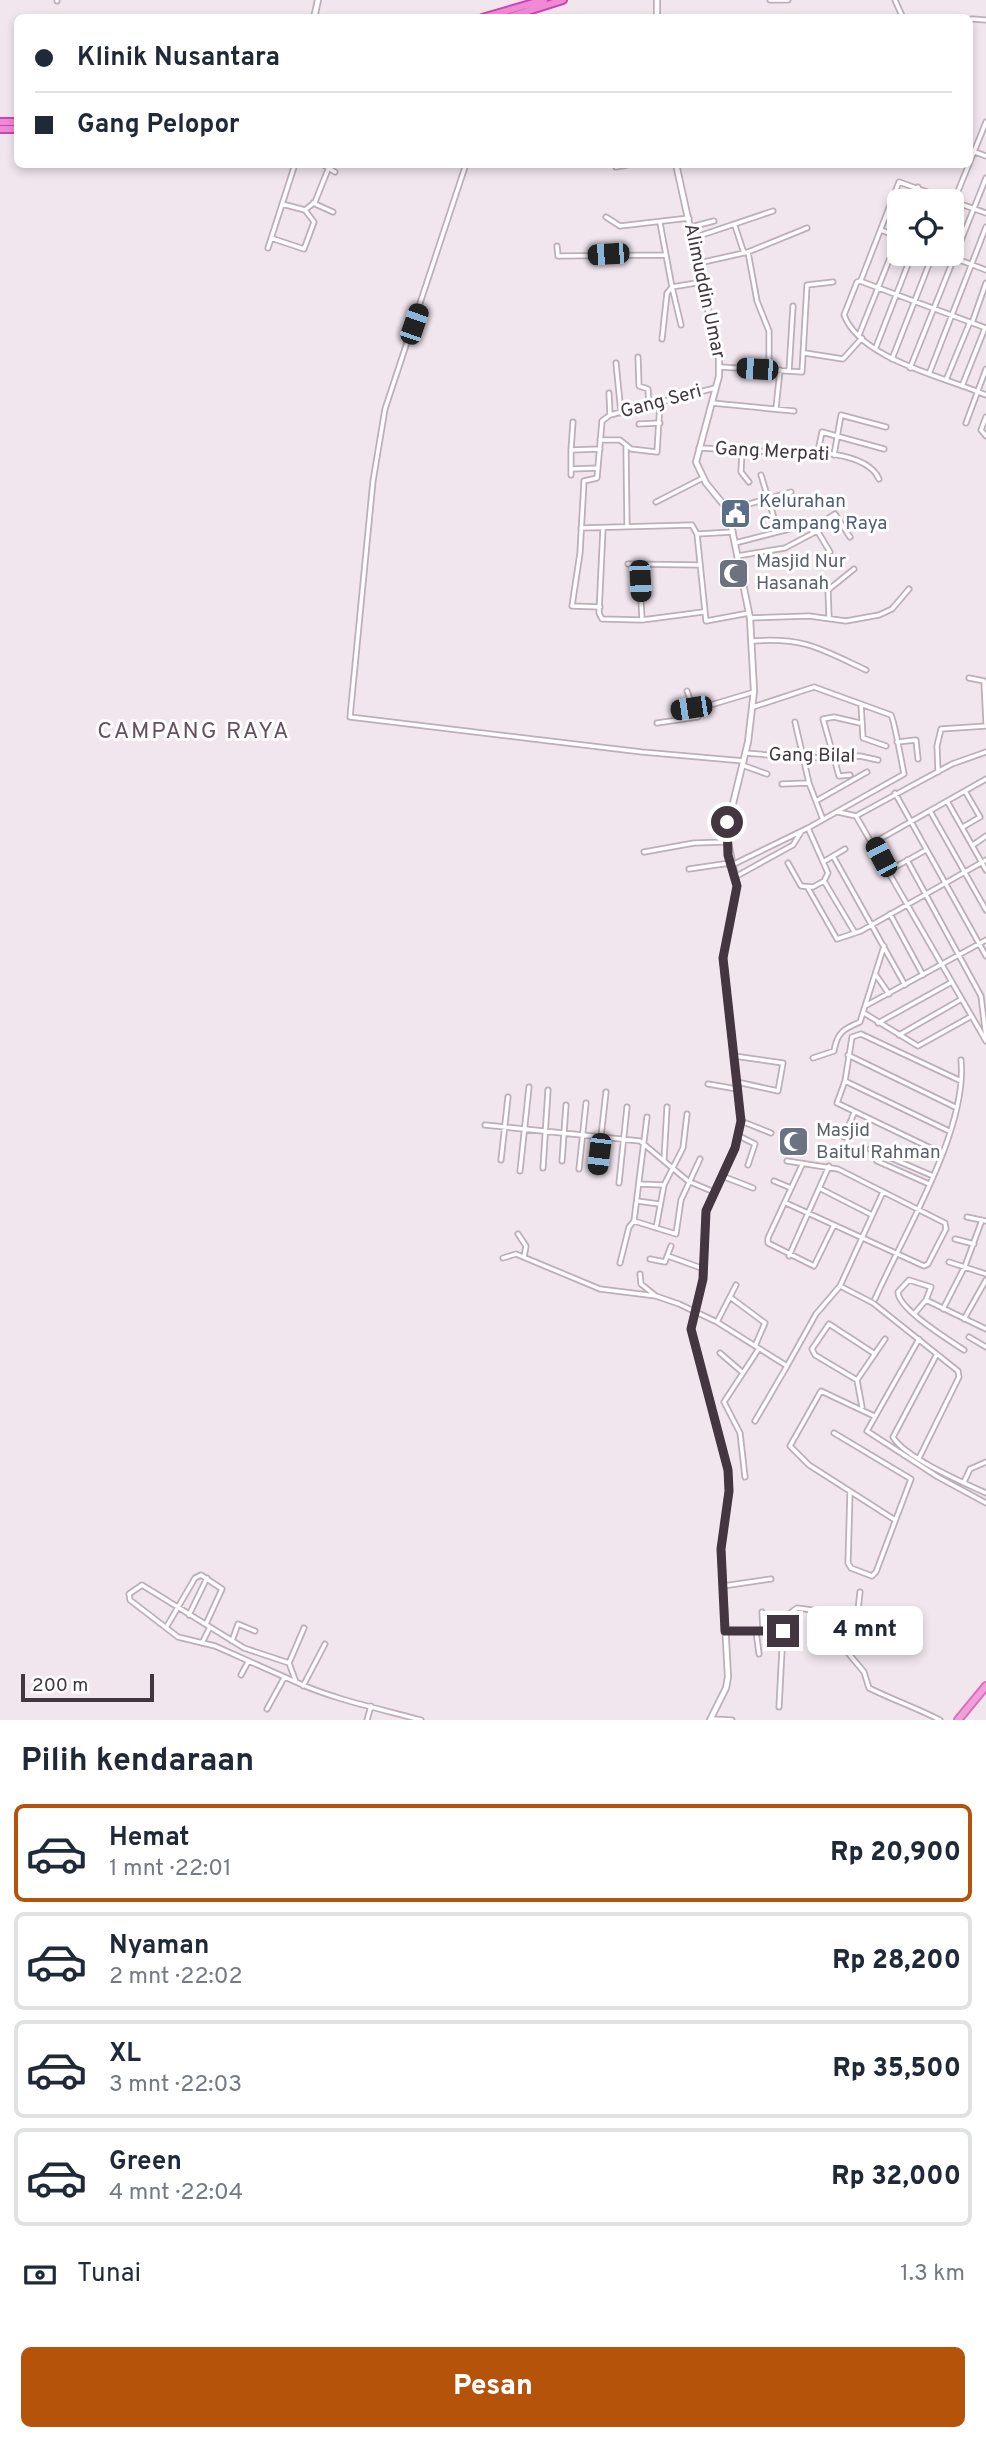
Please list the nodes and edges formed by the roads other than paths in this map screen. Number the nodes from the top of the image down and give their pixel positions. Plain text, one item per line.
1 (544, 0) edge
2 (563, 0) edge
3 (769, 0) edge
4 (788, 0) edge
5 (496, 14) edge
6 (522, 14) edge
7 (986, 122) edge
8 (975, 152) junction
9 (986, 156) edge
10 (973, 157) edge
11 (294, 168) edge
12 (329, 168) edge
13 (330, 168) edge
14 (465, 168) edge
15 (677, 168) edge
16 (968, 168) edge
17 (335, 172) dead end
18 (986, 178) edge
19 (918, 187) joint
20 (923, 189) edge
21 (959, 189) edge
22 (282, 204) junction
23 (313, 204) junction
24 (964, 205) edge
25 (973, 208) junction
26 (305, 210) junction
27 (774, 211) dead end
28 (333, 212) dead end
29 (986, 213) edge
30 (606, 217) dead end
31 (689, 218) junction
32 (714, 221) dead end
33 (660, 223) junction
34 (735, 226) junction
35 (986, 226) edge
36 (691, 227) junction
37 (807, 228) dead end
38 (881, 230) junction
39 (964, 230) edge
40 (887, 232) edge
41 (271, 238) junction
42 (693, 238) junction
43 (557, 246) dead end
44 (268, 248) dead end
45 (746, 252) junction
46 (666, 255) junction
47 (964, 261) edge
48 (699, 263) junction
49 (887, 264) edge
50 (971, 264) junction
51 (907, 266) edge
52 (928, 266) edge
53 (950, 266) edge
54 (986, 270) edge
55 (860, 281) junction
56 (702, 282) junction
57 (833, 282) dead end
58 (986, 284) edge
59 (672, 287) junction
60 (877, 288) junction
61 (895, 295) junction
62 (914, 302) junction
63 (793, 306) dead end
64 (933, 309) junction
65 (952, 316) junction
66 (971, 323) junction
67 (681, 325) dead end
68 (985, 328) edge
69 (860, 337) junction
70 (662, 339) dead end
71 (876, 347) junction
72 (805, 353) junction
73 (638, 356) dead end
74 (892, 359) junction
75 (616, 363) dead end
76 (720, 367) junction
77 (910, 368) junction
78 (769, 369) junction
79 (986, 369) edge
80 (780, 370) junction
81 (789, 371) junction
82 (929, 374) junction
83 (946, 380) junction
84 (962, 386) junction
85 (715, 388) junction
86 (978, 391) junction
87 (609, 393) dead end
88 (986, 394) edge
89 (660, 402) junction
90 (710, 403) junction
91 (649, 405) junction
92 (776, 408) junction
93 (794, 411) dead end
94 (621, 413) junction
95 (610, 415) junction
96 (986, 417) edge
97 (573, 422) dead end
98 (966, 423) dead end
99 (639, 424) dead end
100 (660, 424) junction
101 (887, 428) dead end
102 (839, 436) junction
103 (986, 436) edge
104 (600, 440) junction
105 (626, 446) junction
106 (699, 448) junction
107 (600, 449) junction
108 (884, 449) dead end
109 (571, 450) junction
110 (742, 451) junction
111 (818, 451) junction
112 (834, 454) junction
113 (598, 468) junction
114 (761, 475) dead end
115 (703, 478) junction
116 (879, 479) dead end
117 (750, 482) dead end
118 (791, 492) dead end
119 (768, 498) junction
120 (656, 502) dead end
121 (728, 510) junction
122 (627, 526) junction
123 (797, 527) dead end
124 (581, 528) junction
125 (603, 528) junction
126 (778, 531) junction
127 (817, 531) junction
128 (733, 532) junction
129 (697, 534) junction
130 (850, 537) dead end
131 (735, 543) junction
132 (830, 552) dead end
133 (737, 556) junction
134 (628, 564) dead end
135 (700, 565) junction
136 (854, 569) dead end
137 (640, 581) dead end
138 (909, 589) dead end
139 (600, 607) junction
140 (704, 611) junction
141 (750, 615) junction
142 (829, 617) junction
143 (642, 620) junction
144 (753, 641) junction
145 (866, 670) dead end
146 (969, 678) dead end
147 (687, 691) dead end
148 (754, 692) junction
149 (861, 704) junction
150 (752, 707) junction
151 (691, 708) junction
152 (700, 709) junction
153 (674, 711) dead end
154 (795, 722) dead end
155 (657, 723) dead end
156 (860, 723) junction
157 (986, 724) edge
158 (897, 742) junction
159 (886, 746) dead end
160 (986, 752) edge
161 (746, 753) junction
162 (834, 757) junction
163 (804, 758) junction
164 (918, 759) dead end
165 (878, 760) dead end
166 (743, 763) junction
167 (867, 772) dead end
168 (938, 772) junction
169 (767, 774) dead end
170 (850, 775) dead end
171 (986, 779) edge
172 (782, 783) dead end
173 (809, 783) junction
174 (965, 791) junction
175 (895, 793) junction
176 (816, 801) junction
177 (947, 801) junction
178 (930, 811) junction
179 (836, 812) junction
180 (986, 814) edge
181 (856, 816) junction
182 (980, 817) junction
183 (822, 818) junction
184 (910, 822) junction
185 (963, 827) junction
186 (808, 828) junction
187 (801, 832) junction
188 (986, 836) edge
189 (726, 842) junction
190 (873, 843) junction
191 (973, 845) junction
192 (845, 849) dead end
193 (926, 850) junction
194 (644, 852) dead end
195 (834, 856) junction
196 (906, 860) junction
197 (984, 861) edge
198 (823, 862) junction
199 (788, 863) dead end
200 (730, 864) junction
201 (689, 869) dead end
202 (986, 870) edge
203 (888, 871) junction
204 (965, 872) junction
205 (735, 877) junction
206 (824, 881) junction
207 (945, 883) junction
208 (808, 887) junction
209 (925, 895) junction
210 (907, 904) junction
211 (986, 910) edge
212 (890, 914) junction
213 (873, 924) junction
214 (855, 933) junction
215 (986, 940) edge
216 (979, 944) junction
217 (884, 946) junction
218 (959, 955) junction
219 (986, 956) edge
220 (941, 965) junction
221 (876, 975) junction
222 (923, 975) junction
223 (951, 983) junction
224 (905, 985) junction
225 (889, 994) junction
226 (961, 1000) junction
227 (865, 1006) junction
228 (864, 1013) junction
229 (970, 1017) junction
230 (878, 1023) junction
231 (899, 1035) junction
232 (986, 1039) edge
233 (848, 1055) junction
234 (734, 1056) junction
235 (814, 1058) dead end
236 (961, 1060) dead end
237 (845, 1081) junction
238 (961, 1081) junction
239 (737, 1082) junction
240 (708, 1084) dead end
241 (529, 1087) dead end
242 (738, 1089) junction
243 (548, 1090) dead end
244 (606, 1092) dead end
245 (508, 1097) dead end
246 (586, 1103) dead end
247 (566, 1105) dead end
248 (627, 1107) dead end
249 (667, 1107) dead end
250 (955, 1107) junction
251 (854, 1113) junction
252 (687, 1114) dead end
253 (647, 1117) dead end
254 (741, 1121) junction
255 (485, 1125) dead end
256 (505, 1127) junction
257 (524, 1129) junction
258 (545, 1130) junction
259 (949, 1131) junction
260 (564, 1132) junction
261 (583, 1133) junction
262 (771, 1133) dead end
263 (602, 1136) junction
264 (739, 1136) junction
265 (844, 1137) dead end
266 (624, 1139) junction
267 (644, 1143) junction
268 (870, 1149) dead end
269 (942, 1153) junction
270 (700, 1159) dead end
271 (501, 1160) dead end
272 (664, 1160) junction
273 (562, 1161) dead end
274 (787, 1161) dead end
275 (877, 1161) dead end
276 (802, 1165) junction
277 (748, 1166) dead end
278 (829, 1166) junction
279 (543, 1168) dead end
280 (579, 1169) dead end
281 (673, 1169) junction
282 (520, 1171) dead end
283 (597, 1172) dead end
284 (933, 1175) junction
285 (722, 1177) junction
286 (688, 1181) junction
287 (774, 1181) dead end
288 (620, 1183) dead end
289 (639, 1184) junction
290 (929, 1184) junction
291 (664, 1185) junction
292 (753, 1188) dead end
293 (792, 1188) junction
294 (821, 1189) junction
295 (714, 1192) junction
296 (883, 1192) junction
297 (637, 1201) junction
298 (786, 1203) junction
299 (659, 1204) junction
300 (916, 1211) junction
301 (810, 1213) junction
302 (872, 1215) junction
303 (967, 1217) dead end
304 (984, 1220) edge
305 (634, 1221) junction
306 (834, 1225) junction
307 (656, 1228) junction
308 (518, 1234) dead end
309 (862, 1237) junction
310 (955, 1239) dead end
311 (974, 1244) junction
312 (671, 1246) dead end
313 (895, 1254) junction
314 (668, 1256) junction
315 (789, 1256) junction
316 (524, 1257) junction
317 (503, 1258) dead end
318 (650, 1259) dead end
319 (949, 1262) dead end
320 (620, 1263) dead end
321 (965, 1266) junction
322 (704, 1269) junction
323 (640, 1274) dead end
324 (986, 1274) edge
325 (986, 1280) edge
326 (736, 1285) dead end
327 (839, 1286) junction
328 (656, 1296) junction
329 (730, 1297) junction
330 (875, 1299) dead end
331 (926, 1300) junction
332 (943, 1309) junction
333 (694, 1312) junction
334 (915, 1313) junction
335 (964, 1319) junction
336 (717, 1322) junction
337 (986, 1329) edge
338 (970, 1337) dead end
339 (885, 1339) dead end
340 (919, 1339) junction
341 (986, 1347) edge
342 (756, 1348) junction
343 (964, 1350) dead end
344 (720, 1353) dead end
345 (875, 1354) junction
346 (937, 1354) junction
347 (787, 1366) junction
348 (742, 1372) junction
349 (857, 1380) junction
350 (862, 1408) junction
351 (874, 1416) junction
352 (755, 1421) dead end
353 (834, 1433) dead end
354 (919, 1458) junction
355 (986, 1462) edge
356 (745, 1477) dead end
357 (964, 1482) junction
358 (850, 1492) junction
359 (986, 1493) edge
360 (986, 1503) edge
361 (895, 1520) junction
362 (207, 1578) junction
363 (771, 1579) dead end
364 (723, 1586) junction
365 (860, 1592) dead end
366 (178, 1609) junction
367 (762, 1612) dead end
368 (839, 1613) junction
369 (189, 1615) junction
370 (167, 1626) junction
371 (208, 1626) junction
372 (304, 1628) dead end
373 (255, 1631) dead end
374 (725, 1631) junction
375 (756, 1631) junction
376 (763, 1631) junction
377 (783, 1631) junction
378 (232, 1641) junction
379 (202, 1643) junction
380 (325, 1644) dead end
381 (759, 1654) dead end
382 (248, 1662) junction
383 (289, 1663) junction
384 (242, 1675) dead end
385 (284, 1678) junction
386 (296, 1682) junction
387 (303, 1686) junction
388 (986, 1686) edge
389 (371, 1706) junction
390 (779, 1707) dead end
391 (267, 1709) dead end
392 (711, 1719) edge
393 (367, 1720) edge
394 (421, 1720) edge
395 (732, 1720) edge
396 (940, 1720) edge
397 (958, 1720) edge

1 - 5 highway
2 - 6 highway
3 - 4 street
7 - 8 street
8 - 9 street
8 - 10 street
11 - 22 street
12 - 23 street
13 - 17 street
14 - 166 street
15 - 31 street, Alimuddin Umar
16 - 21 street
18 - 25 street
19 - 20 street
19 - 38 street
22 - 26 street
22 - 41 street
23 - 26 street
23 - 28 street
24 - 25 street
25 - 29 street
25 - 39 street
26 - 41 street
27 - 34 street
30 - 33 street
31 - 33 street
31 - 36 street, Alimuddin Umar
32 - 36 street
33 - 46 street
34 - 42 street
34 - 45 street
35 - 50 street
36 - 42 street, Alimuddin Umar
37 - 45 street
38 - 40 street
38 - 55 street
41 - 44 street
42 - 48 street, Alimuddin Umar
43 - 46 street
45 - 48 street
45 - 78 street
46 - 59 street
47 - 50 street
48 - 56 street, Alimuddin Umar
49 - 60 street
50 - 54 street
50 - 65 street
51 - 61 street
52 - 62 street
53 - 64 street
55 - 60 street
55 - 69 street
56 - 59 street
56 - 76 street, Alimuddin Umar
57 - 72 street
58 - 66 street
59 - 67 street
59 - 70 street
60 - 61 street
60 - 69 street
61 - 62 street
61 - 71 street
62 - 64 street
62 - 74 street
63 - 81 street
64 - 65 street
64 - 77 street
65 - 66 street
65 - 82 street
66 - 68 street
66 - 83 street
68 - 84 street
69 - 71 street
69 - 72 street
71 - 74 street
72 - 81 street
73 - 91 street
74 - 77 street
75 - 94 street
76 - 78 street
76 - 85 street, Alimuddin Umar
77 - 82 street
78 - 80 street
79 - 86 street
80 - 81 street
80 - 92 street
82 - 83 street
83 - 84 street
84 - 86 street
85 - 89 street, Gang Seri
85 - 90 street, Alimuddin Umar
86 - 88 street
86 - 98 street
87 - 95 street
89 - 91 street, Gang Seri
89 - 100 street
90 - 92 street
90 - 106 street, Alimuddin Umar
91 - 94 street, Gang Seri
92 - 93 street
94 - 95 street, Gang Seri
95 - 104 street, Gang Seri
96 - 103 street
97 - 109 street
99 - 100 street
100 - 105 street
101 - 102 street
102 - 108 street
102 - 111 street
102 - 112 street
104 - 105 street
104 - 107 street, Gang Seri
105 - 122 street
106 - 110 street, Gang Merpati
106 - 115 street, Alimuddin Umar
107 - 109 street
107 - 113 street, Gang Seri
109 - 113 street
110 - 111 street, Gang Merpati
110 - 117 street
111 - 112 street, Gang Merpati
112 - 116 street, Gang Merpati
113 - 124 street, Gang Seri
114 - 119 street
115 - 120 street
115 - 121 street
118 - 119 street
119 - 121 street
119 - 126 street
121 - 128 street
122 - 125 street
122 - 129 street
123 - 126 street
124 - 125 street
124 - 139 street
125 - 139 street
126 - 131 street
127 - 130 street
127 - 132 street
127 - 133 street
128 - 129 street
128 - 131 street
129 - 135 street
131 - 133 street
133 - 141 street
134 - 135 street
135 - 140 street
136 - 142 street
137 - 143 street
138 - 142 street
139 - 143 street
140 - 141 street
140 - 143 street
141 - 142 street
141 - 144 street
144 - 145 street
144 - 148 street
146 - 157 street
147 - 151 street
148 - 150 street
148 - 152 street
149 - 150 street
149 - 156 street
149 - 158 street
150 - 161 street
151 - 152 street
151 - 153 street
152 - 155 street
154 - 163 street
156 - 159 street
156 - 162 street
157 - 168 street
158 - 164 street
158 - 179 street
160 - 168 street
161 - 163 street, Gang Bilal
161 - 166 street
162 - 163 street, Gang Bilal
162 - 165 street, Gang Bilal
162 - 170 street
163 - 173 street
166 - 169 street
166 - 189 street
167 - 176 street
168 - 175 street
171 - 174 street
172 - 173 street
173 - 176 street
174 - 177 street
174 - 182 street
175 - 181 street
175 - 184 street
176 - 183 street
177 - 178 street
177 - 185 street
178 - 184 street
178 - 204 street
179 - 181 street
179 - 183 street
180 - 182 street
181 - 190 street
182 - 185 street
183 - 186 street
184 - 190 street
184 - 193 street
185 - 191 street
186 - 187 street
186 - 198 street
187 - 200 street
187 - 205 street
188 - 191 street
189 - 194 street
189 - 200 street
190 - 203 street
191 - 197 street
192 - 195 street
193 - 196 street
193 - 207 street
195 - 198 street
195 - 213 street
196 - 203 street
196 - 209 street
197 - 202 street
197 - 204 street
198 - 206 street
199 - 208 street
200 - 201 street
200 - 205 street
203 - 210 street
204 - 207 street
204 - 211 street
205 - 234 street
206 - 208 street
206 - 214 street
207 - 209 street
207 - 216 street
208 - 214 street
209 - 210 street
209 - 218 street
210 - 212 street
210 - 220 street
212 - 213 street
212 - 222 street
213 - 214 street
213 - 217 street
215 - 216 street
216 - 218 street
216 - 219 street
217 - 221 street
217 - 224 street
218 - 220 street
218 - 232 street
220 - 222 street
220 - 223 street
221 - 225 street
221 - 227 street
222 - 224 street
223 - 226 street
223 - 230 street
224 - 225 street
225 - 227 street
226 - 229 street
226 - 231 street
227 - 228 street
228 - 230 street
228 - 235 street
229 - 231 street
229 - 232 street
230 - 231 street
233 - 237 street
233 - 238 street
233 - 250 street
234 - 239 street
234 - 239 street
236 - 238 street
237 - 251 street
237 - 259 street
238 - 250 street
239 - 242 street
240 - 242 street
241 - 257 street
242 - 254 street
243 - 258 street
244 - 263 street
245 - 256 street
246 - 261 street
247 - 260 street
248 - 266 street
249 - 272 street
250 - 259 street
251 - 265 street
251 - 269 street
252 - 281 street
253 - 267 street
254 - 262 street
254 - 264 street
255 - 256 street
256 - 257 street
256 - 271 street
257 - 258 street
257 - 282 street
258 - 260 street
258 - 279 street
259 - 269 street
260 - 261 street
260 - 273 street
261 - 263 street
261 - 280 street
263 - 266 street
263 - 283 street
264 - 277 street
264 - 285 street
266 - 267 street
266 - 288 street
267 - 272 street
267 - 289 street
268 - 284 street
269 - 284 street
270 - 286 street
272 - 281 street
274 - 276 street
275 - 290 street
276 - 278 street
276 - 293 street
278 - 294 street
278 - 296 street
281 - 286 street
281 - 291 street
284 - 290 street
285 - 292 street
285 - 295 street
286 - 295 street
286 - 307 street
287 - 293 street
289 - 291 street
289 - 297 street
290 - 300 street
291 - 299 street
293 - 298 street
294 - 301 street
294 - 302 street
295 - 322 street
296 - 300 street
296 - 302 street
297 - 299 street
297 - 305 street
298 - 301 street
298 - 315 street
299 - 307 street
300 - 313 street
300 - 313 street
301 - 306 street
301 - 315 street
302 - 309 street
303 - 304 street
304 - 311 street
305 - 307 street
305 - 320 street
306 - 309 street
306 - 315 street
308 - 316 street
309 - 313 street
309 - 327 street
310 - 311 street
311 - 321 street
312 - 314 street
313 - 330 street
314 - 318 street
314 - 322 street
316 - 317 street
316 - 328 street
319 - 321 street
321 - 324 street
321 - 332 street
322 - 333 street
323 - 328 street
325 - 335 street
326 - 329 street
327 - 340 street
327 - 347 street
328 - 333 street
329 - 336 street
329 - 342 street
331 - 332 street
331 - 334 street
331 - 334 street
332 - 335 street
333 - 336 street
333 - 364 street
334 - 343 street
335 - 337 street
336 - 342 street
338 - 341 street
339 - 345 street
340 - 346 street
340 - 351 street
342 - 347 street
342 - 348 street
344 - 348 street
345 - 349 street
345 - 349 street
346 - 354 street
346 - 354 street
347 - 352 street
348 - 356 street
349 - 350 street
350 - 351 street
350 - 358 street
351 - 360 street
353 - 361 street
354 - 357 street
355 - 357 street
357 - 359 street
358 - 361 street
358 - 361 street
362 - 366 street
362 - 369 street
362 - 371 street
363 - 364 street
364 - 374 street
365 - 368 street
366 - 369 street
366 - 370 street
366 - 370 street
367 - 376 street
368 - 377 street
368 - 396 street
369 - 371 street
370 - 379 street
371 - 378 street
371 - 379 street
372 - 383 street
373 - 378 street
374 - 375 street
374 - 392 street
375 - 376 street
375 - 381 street
376 - 377 street
377 - 390 street
378 - 383 street
379 - 382 street
380 - 387 street
382 - 384 street
382 - 385 street
383 - 386 street
385 - 386 street
385 - 391 street
386 - 387 street
387 - 389 street
388 - 397 main road
389 - 393 street
389 - 394 street
392 - 395 street

